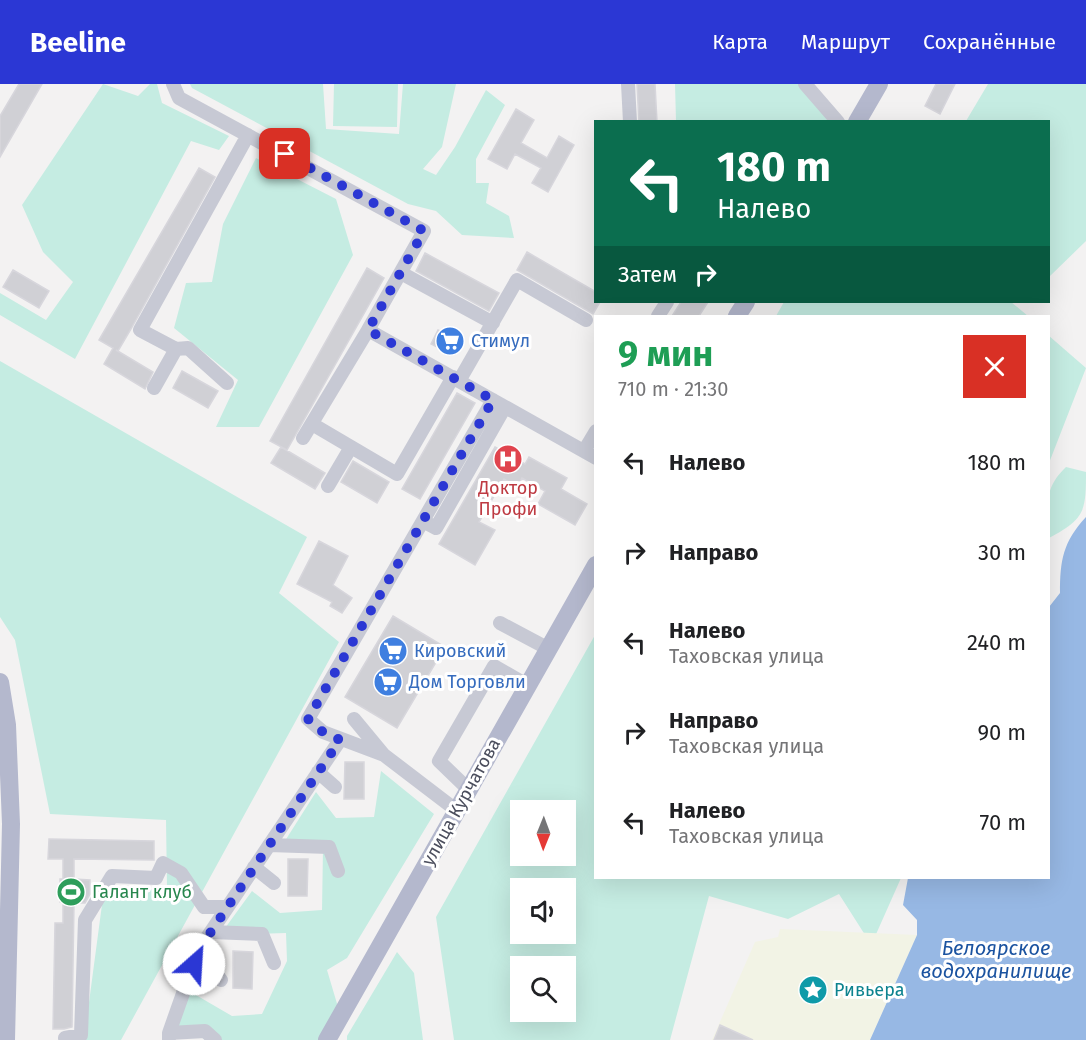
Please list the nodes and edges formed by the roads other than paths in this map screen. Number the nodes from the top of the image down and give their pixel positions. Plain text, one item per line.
1 (173, 84) edge
2 (628, 84) edge
3 (805, 84) edge
4 (879, 84) edge
5 (630, 120) edge
6 (836, 120) edge
7 (858, 120) edge
8 (248, 135) junction
9 (401, 273) junction
10 (586, 320) dead end
11 (493, 322) junction
12 (368, 330) junction
13 (176, 350) junction
14 (456, 379) junction
15 (227, 383) dead end
16 (154, 388) dead end
17 (499, 403) junction
18 (312, 424) junction
19 (303, 438) dead end
20 (594, 439) edge
21 (351, 447) junction
22 (590, 454) edge
23 (328, 486) dead end
24 (594, 568) edge
25 (500, 623) dead end
26 (547, 648) junction
27 (0, 682) edge
28 (527, 685) junction
29 (354, 719) dead end
30 (340, 740) junction
31 (384, 755) junction
32 (5, 756) edge
33 (318, 772) junction
34 (335, 787) dead end
35 (468, 789) junction
36 (456, 810) junction
37 (269, 845) junction
38 (254, 867) junction
39 (338, 871) dead end
40 (274, 883) dead end
41 (227, 907) junction
42 (210, 932) junction
43 (198, 951) junction
44 (274, 963) dead end
45 (221, 980) dead end
46 (4, 992) edge
47 (338, 1031) edge
48 (169, 1036) edge
49 (65, 1038) dead end
50 (6, 1040) edge
51 (215, 1040) edge
52 (327, 1040) edge

1 - 8 street
2 - 5 street
3 - 6 street
4 - 7 main road
8 - 9 street
8 - 13 street
9 - 11 street
9 - 12 street
10 - 11 street
11 - 14 street
12 - 14 street
12 - 18 street
13 - 15 street
13 - 16 street
14 - 17 street
14 - 21 street
17 - 22 street
17 - 30 street
18 - 19 street
18 - 21 street
20 - 22 street
21 - 23 street
24 - 26 main road, улица Курчатова
25 - 26 street
26 - 28 main road, улица Курчатова
27 - 32 main road
28 - 35 main road, улица Курчатова
28 - 35 street
29 - 31 street
30 - 31 street
30 - 33 street
31 - 36 street
32 - 46 main road
33 - 34 street
33 - 37 street
35 - 36 main road, улица Курчатова
36 - 47 main road, улица Курчатова
37 - 38 street
37 - 39 street
38 - 40 street
38 - 41 street
41 - 42 street
41 - 49 street
42 - 43 street
42 - 44 street
43 - 45 street
43 - 48 street
46 - 50 main road
47 - 52 main road, улица Курчатова
48 - 51 street

